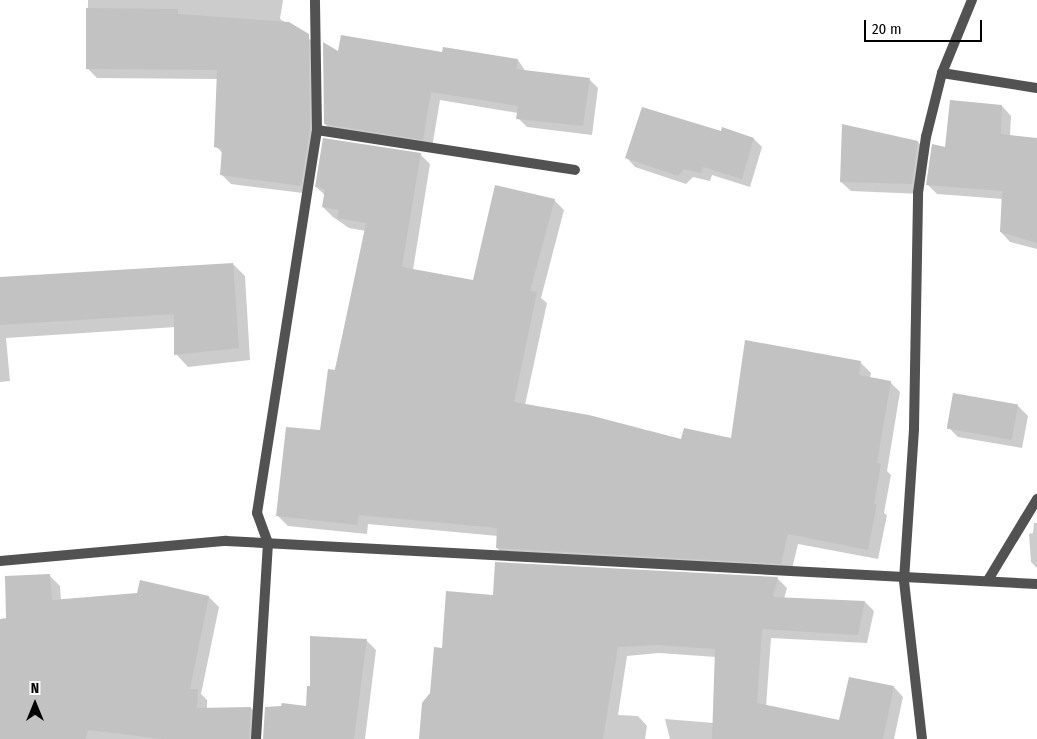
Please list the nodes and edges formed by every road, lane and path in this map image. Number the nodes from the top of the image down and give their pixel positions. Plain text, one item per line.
1 (315, 0) edge
2 (972, 0) edge
3 (942, 73) junction
4 (1037, 88) edge
5 (317, 130) junction
6 (574, 170) dead end
7 (1037, 499) edge
8 (268, 543) junction
9 (0, 560) edge
10 (904, 580) junction
11 (988, 580) junction
12 (1037, 584) edge
13 (256, 739) edge
14 (922, 739) edge

1 - 5 street
2 - 3 street
3 - 4 street
3 - 10 street
5 - 6 street
5 - 8 street
7 - 11 street
8 - 9 street
8 - 10 street
8 - 13 street
10 - 11 street
10 - 14 street
11 - 12 street

